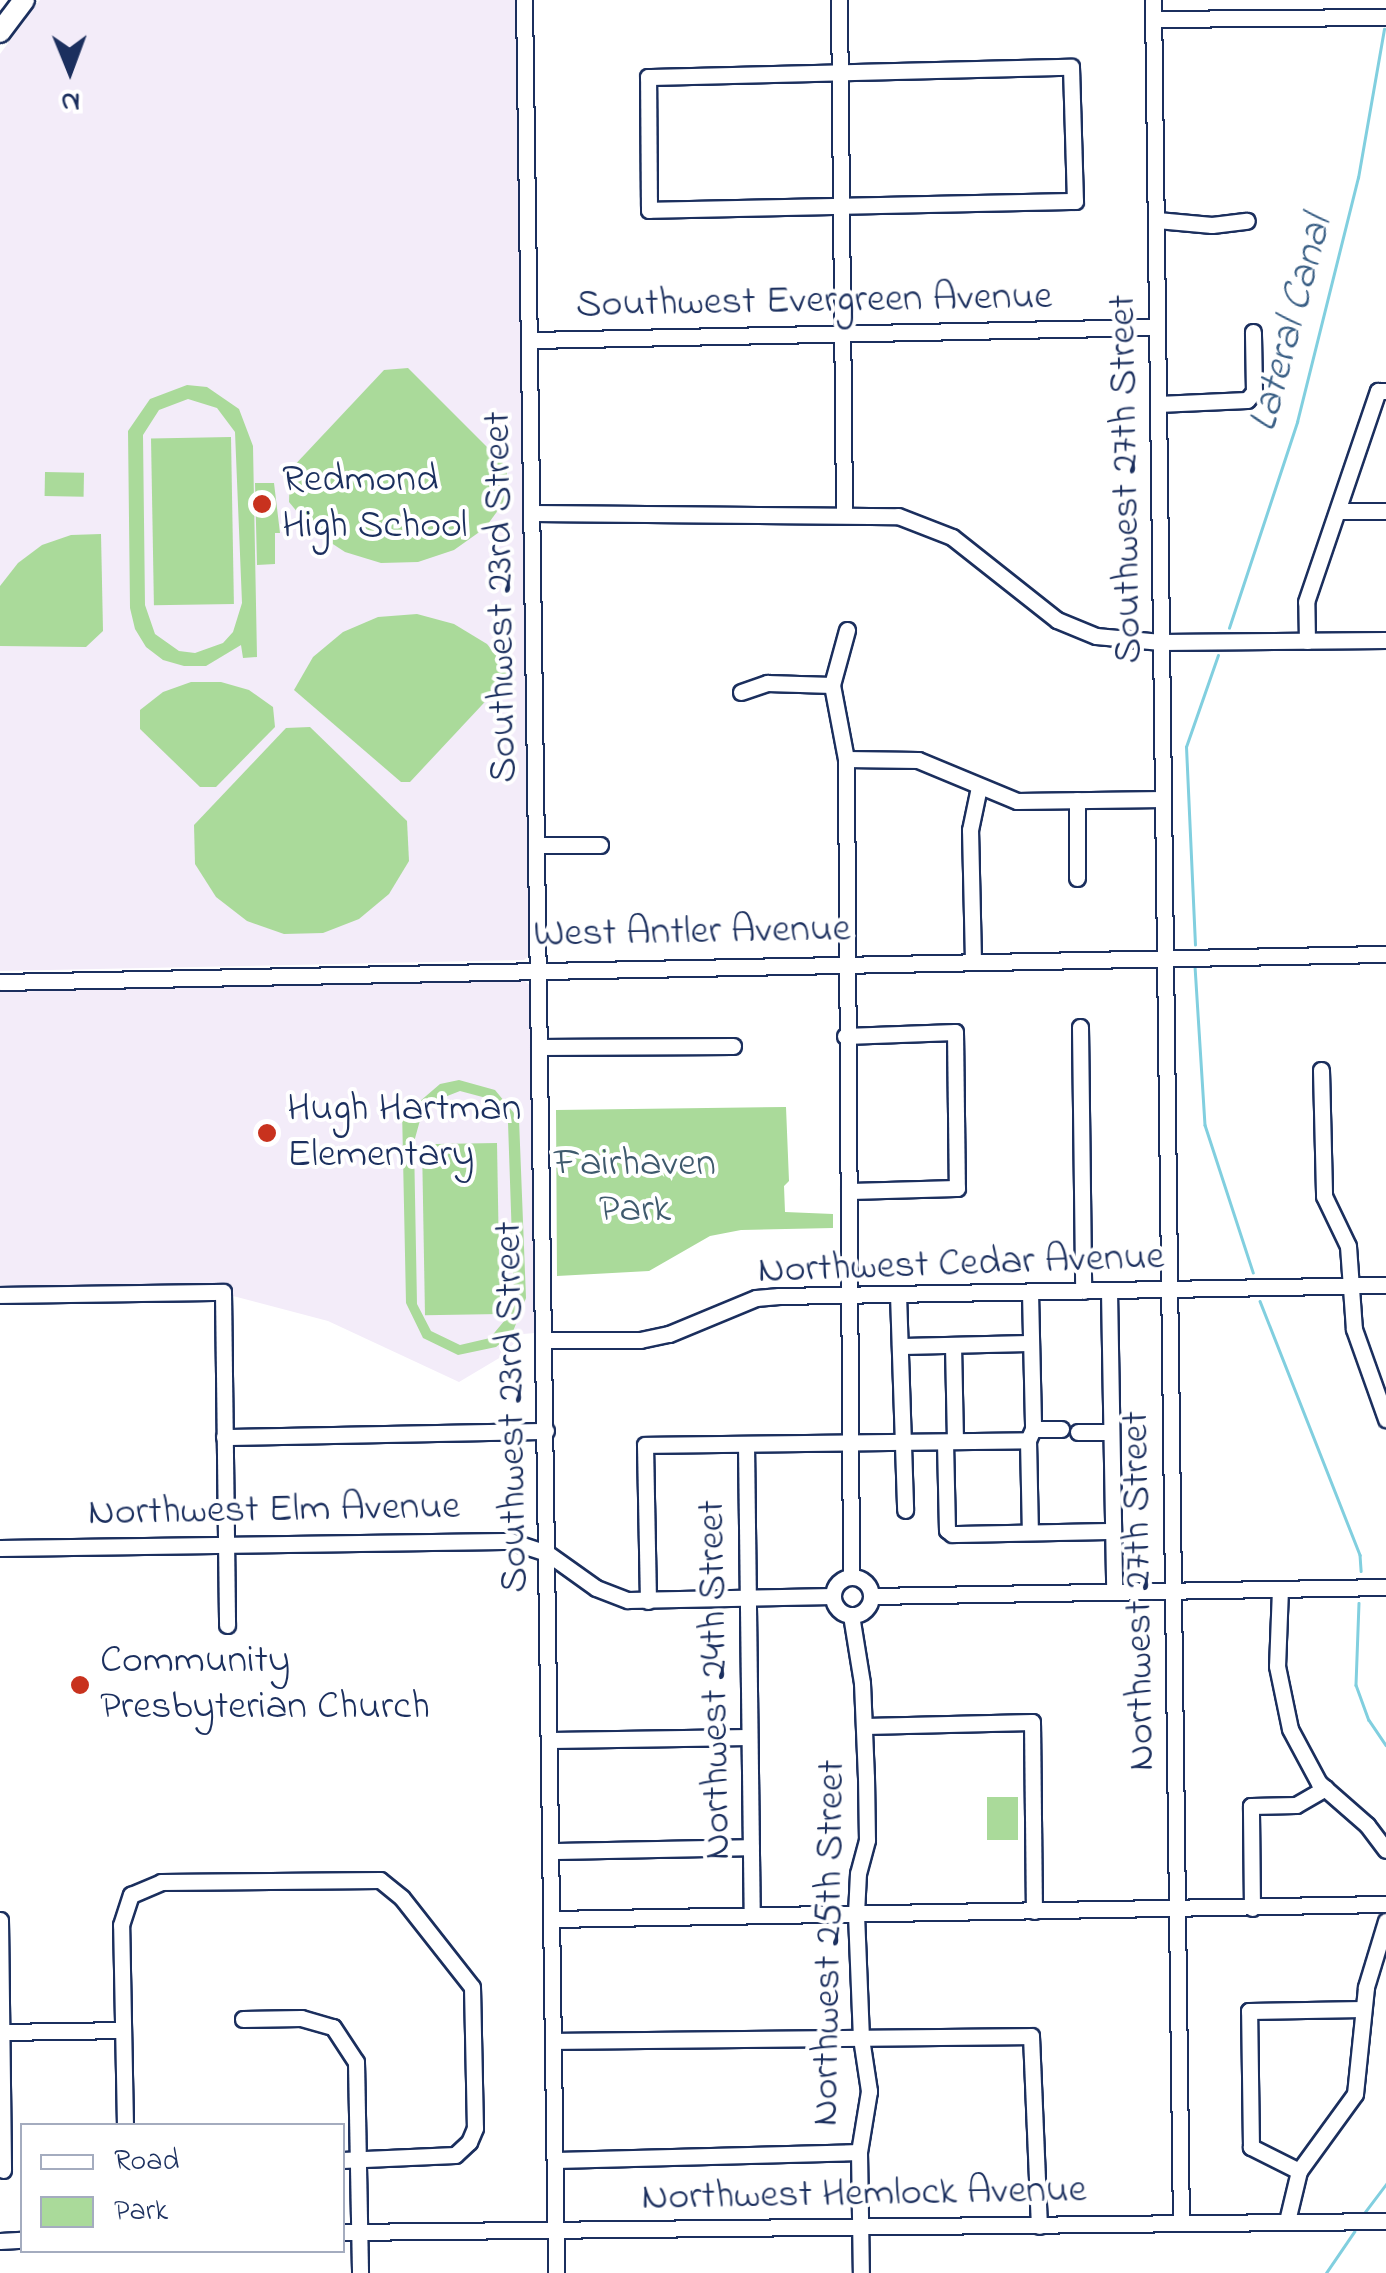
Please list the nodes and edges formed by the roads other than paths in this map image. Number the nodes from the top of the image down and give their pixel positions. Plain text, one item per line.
1 (24, 0) edge
2 (524, 0) edge
3 (839, 0) edge
4 (1153, 0) edge
5 (1386, 17) edge
6 (1153, 19) junction
7 (0, 32) edge
8 (840, 72) junction
9 (841, 205) junction
10 (1157, 220) junction
11 (1247, 221) dead end
12 (1157, 327) junction
13 (1253, 332) dead end
14 (843, 333) junction
15 (532, 340) junction
16 (1382, 391) edge
17 (1158, 404) junction
18 (1386, 510) edge
19 (1338, 511) junction
20 (844, 513) junction
21 (534, 514) junction
22 (847, 630) dead end
23 (1307, 640) junction
24 (1386, 640) edge
25 (1161, 642) junction
26 (832, 685) junction
27 (741, 692) dead end
28 (846, 759) junction
29 (978, 787) junction
30 (1163, 799) junction
31 (1077, 800) junction
32 (538, 845) junction
33 (600, 845) dead end
34 (1077, 878) dead end
35 (1386, 954) edge
36 (1165, 958) junction
37 (973, 961) junction
38 (844, 963) junction
39 (538, 968) junction
40 (0, 982) edge
41 (1080, 1028) dead end
42 (845, 1036) junction
43 (733, 1046) dead end
44 (540, 1047) junction
45 (1322, 1070) dead end
46 (848, 1191) junction
47 (1352, 1286) junction
48 (1386, 1286) edge
49 (1084, 1291) junction
50 (1109, 1291) junction
51 (1169, 1291) junction
52 (1030, 1292) junction
53 (898, 1294) junction
54 (849, 1295) junction
55 (0, 1296) edge
56 (544, 1340) junction
57 (1031, 1344) junction
58 (953, 1345) junction
59 (900, 1346) junction
60 (1386, 1419) edge
61 (1061, 1428) dead end
62 (546, 1431) junction
63 (1078, 1432) dead end
64 (1112, 1432) junction
65 (1030, 1435) junction
66 (224, 1437) junction
67 (903, 1442) junction
68 (950, 1442) junction
69 (746, 1444) junction
70 (850, 1444) junction
71 (905, 1510) dead end
72 (1113, 1531) junction
73 (1030, 1532) junction
74 (226, 1544) junction
75 (0, 1548) edge
76 (547, 1553) junction
77 (850, 1577) junction
78 (1386, 1587) edge
79 (1280, 1589) junction
80 (1173, 1591) junction
81 (1114, 1592) junction
82 (832, 1596) junction
83 (871, 1596) junction
84 (748, 1599) junction
85 (648, 1601) junction
86 (851, 1615) junction
87 (227, 1625) dead end
88 (865, 1726) junction
89 (750, 1738) junction
90 (550, 1740) junction
91 (1325, 1788) junction
92 (751, 1847) junction
93 (1386, 1850) edge
94 (551, 1851) junction
95 (1386, 1904) edge
96 (1177, 1908) junction
97 (1252, 1908) junction
98 (1034, 1911) junction
99 (856, 1914) junction
100 (752, 1916) junction
101 (551, 1919) junction
102 (0, 1920) edge
103 (1386, 1921) edge
104 (1363, 2009) junction
105 (243, 2019) dead end
106 (121, 2030) junction
107 (2, 2032) edge
108 (861, 2038) junction
109 (555, 2041) junction
110 (124, 2123) edge
111 (859, 2152) junction
112 (351, 2160) edge
113 (556, 2160) junction
114 (3, 2170) dead end
115 (1300, 2171) junction
116 (1287, 2221) junction
117 (1386, 2221) edge
118 (1180, 2223) junction
119 (1039, 2226) junction
120 (861, 2228) junction
121 (556, 2231) junction
122 (345, 2232) edge
123 (361, 2232) junction
124 (360, 2273) edge
125 (556, 2273) edge
126 (861, 2273) edge

1 - 7 main road
2 - 15 street, Southwest 23rd Street
3 - 8 street
4 - 6 street, Southwest 27th Street
5 - 6 street
6 - 10 street, Southwest 27th Street
8 - 9 street
8 - 9 street
8 - 9 street
9 - 14 street
10 - 11 street
10 - 12 street, Southwest 27th Street
12 - 14 street, Southwest Evergreen Avenue
12 - 17 street, Southwest 27th Street
13 - 17 street
14 - 15 street, Southwest Evergreen Avenue
14 - 20 street
15 - 21 street, Southwest 23rd Street
16 - 19 street
17 - 25 street, Southwest 27th Street
18 - 19 street
19 - 23 street
20 - 21 street
20 - 25 street
21 - 32 street, Southwest 23rd Street
22 - 26 street
23 - 24 street
23 - 25 street
25 - 30 street, Southwest 27th Street
26 - 27 street
26 - 28 street
28 - 29 street
28 - 38 street
29 - 31 street
29 - 37 street
30 - 31 street
30 - 36 street, Southwest 27th Street
31 - 34 street
32 - 33 street
32 - 39 street, Southwest 23rd Street
35 - 36 street, West Antler Avenue
36 - 37 street, West Antler Avenue
36 - 51 street, Northwest 27th Street
37 - 38 street, West Antler Avenue
38 - 39 street, West Antler Avenue
38 - 42 street
39 - 40 street, West Antler Avenue
39 - 44 street, Southwest 23rd Street
41 - 49 street
42 - 46 street
42 - 46 street
43 - 44 street
44 - 56 street, Southwest 23rd Street
45 - 47 street
46 - 54 street
47 - 48 street, Northwest Cedar Avenue
47 - 51 street, Northwest Cedar Avenue
47 - 60 street
49 - 50 street, Northwest Cedar Avenue
49 - 52 street, Northwest Cedar Avenue
50 - 51 street, Northwest Cedar Avenue
50 - 64 street
51 - 80 street, Northwest 27th Street
52 - 53 street, Northwest Cedar Avenue
52 - 57 street
53 - 54 street, Northwest Cedar Avenue
53 - 59 street
54 - 56 street, Northwest Cedar Avenue
54 - 70 street
55 - 66 street
56 - 62 street, Southwest 23rd Street
57 - 58 street
57 - 65 street
58 - 59 street
58 - 68 street
59 - 67 street
61 - 65 street
62 - 66 street
62 - 76 street, Southwest 23rd Street
63 - 64 street
64 - 72 street
65 - 68 street
65 - 73 street
66 - 74 street
67 - 68 street
67 - 70 street
67 - 71 street
68 - 73 street
69 - 70 street
69 - 84 street, Northwest 24th Street
69 - 85 street
70 - 77 street
72 - 73 street
72 - 81 street
74 - 75 street, Northwest Elm Avenue
74 - 76 street, Northwest Elm Avenue
74 - 87 street
76 - 85 street, Northwest Elm Avenue
76 - 90 street, Southwest 23rd Street
77 - 82 street
77 - 83 street
78 - 79 street
79 - 80 street
79 - 91 street
80 - 81 street
80 - 96 street, Northwest 27th Street
81 - 83 street
82 - 84 street, Northwest Elm Avenue
82 - 86 street
83 - 86 street
84 - 85 street, Northwest Elm Avenue
84 - 89 street, Northwest 24th Street
86 - 88 street, Northwest 25th Street
88 - 98 street
88 - 99 street, Northwest 25th Street
89 - 90 street
89 - 92 street, Northwest 24th Street
90 - 94 street, Southwest 23rd Street
91 - 93 street
91 - 97 street
92 - 94 street
92 - 100 street, Northwest 24th Street
94 - 101 street, Southwest 23rd Street
95 - 97 street
96 - 97 street
96 - 98 street
96 - 118 street, Northwest 27th Street
98 - 99 street
99 - 100 street
99 - 108 street, Northwest 25th Street
100 - 101 street
101 - 109 street, Southwest 23rd Street
102 - 107 street
103 - 104 street
104 - 115 street
104 - 115 street
105 - 112 street
106 - 107 street
106 - 110 street
106 - 112 street
107 - 114 street
108 - 109 street
108 - 111 street, Northwest 25th Street
108 - 119 street
109 - 113 street, Southwest 23rd Street
111 - 113 street
111 - 120 street, Northwest 25th Street
112 - 123 street
113 - 121 street, Southwest 23rd Street
115 - 116 street
116 - 117 street, Northwest Hemlock Avenue
116 - 118 street, Northwest Hemlock Avenue
118 - 119 street, Northwest Hemlock Avenue
119 - 120 street, Northwest Hemlock Avenue
120 - 121 street, Northwest Hemlock Avenue
120 - 126 street, Northwest 25th Street
121 - 123 street, Northwest Hemlock Avenue
121 - 125 street, Southwest 23rd Street
122 - 123 street, Northwest Hemlock Avenue
123 - 124 street

